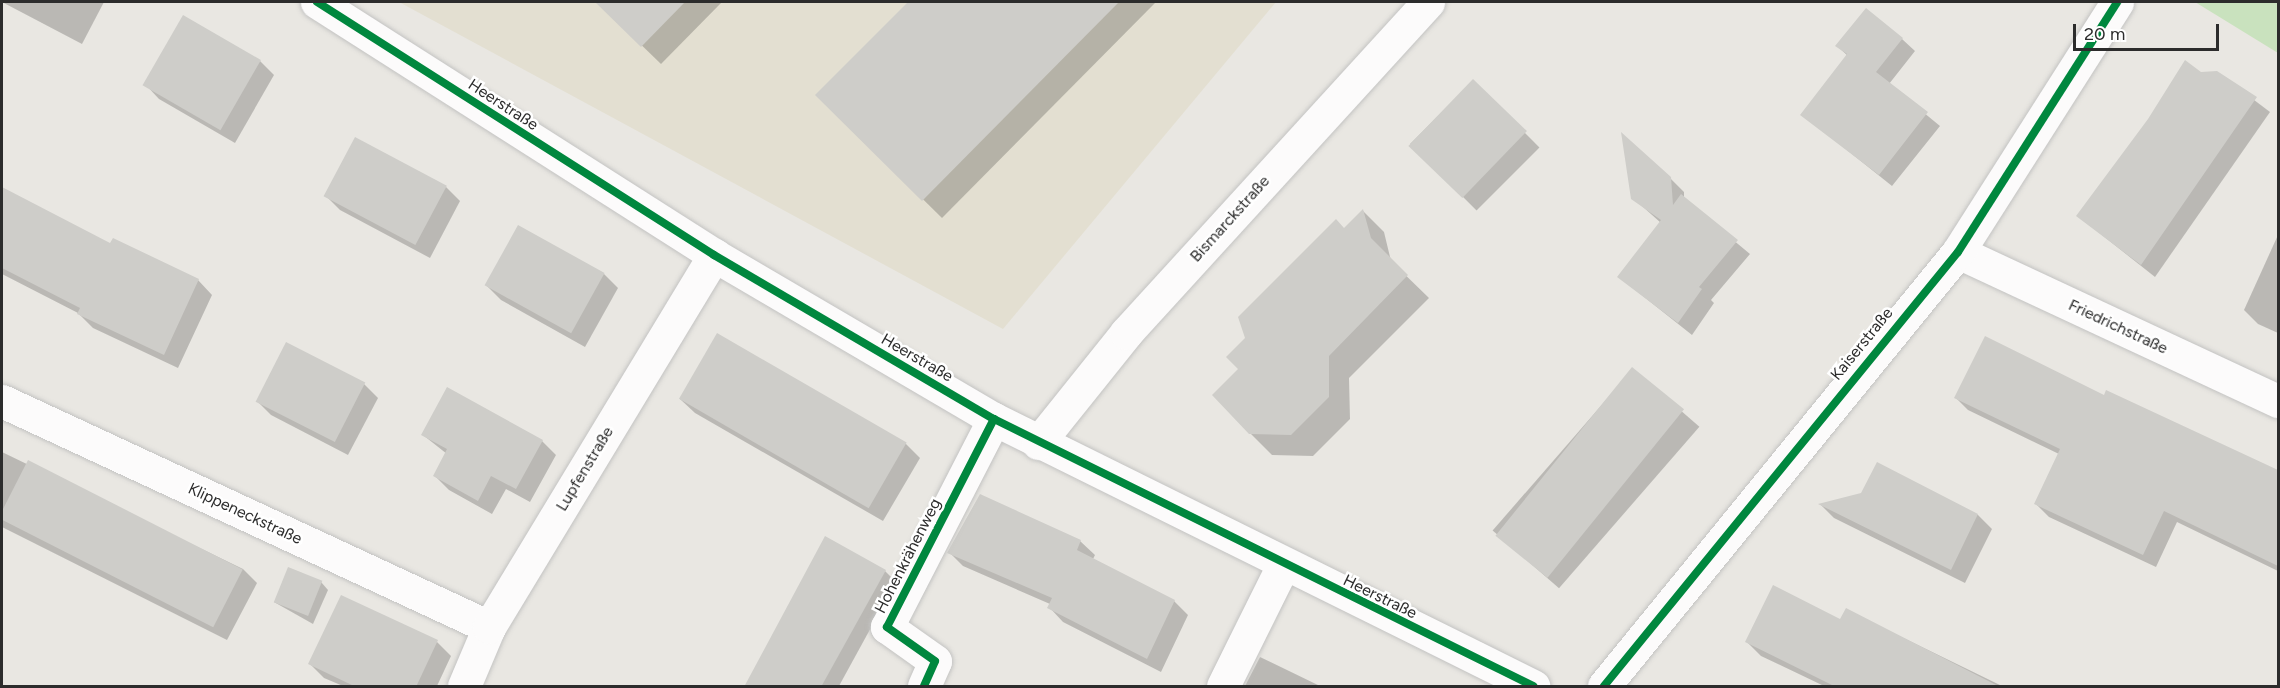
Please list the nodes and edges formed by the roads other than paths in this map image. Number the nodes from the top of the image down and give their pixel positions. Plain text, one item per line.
1 (317, 2) edge
2 (1428, 2) edge
3 (2117, 2) edge
4 (1958, 252) junction
5 (714, 255) junction
6 (2, 401) edge
7 (2278, 402) edge
8 (994, 420) junction
9 (1038, 443) junction
10 (1283, 565) junction
11 (489, 627) junction
12 (464, 687) edge
13 (924, 687) edge
14 (1223, 687) edge
15 (1533, 687) edge
16 (1604, 687) edge

1 - 5 street, Heerstraße
2 - 9 street, Bismarckstraße
3 - 4 street, Kaiserstraße
4 - 7 street, Friedrichstraße
4 - 16 street, Kaiserstraße
5 - 8 street, Heerstraße
5 - 11 street, Lupfenstraße
6 - 11 street, Klippeneckstraße
8 - 9 street, Heerstraße
8 - 13 street, Hohenkrähenweg
9 - 10 street, Heerstraße
10 - 14 street
10 - 15 street, Heerstraße
11 - 12 street, Lupfenstraße

